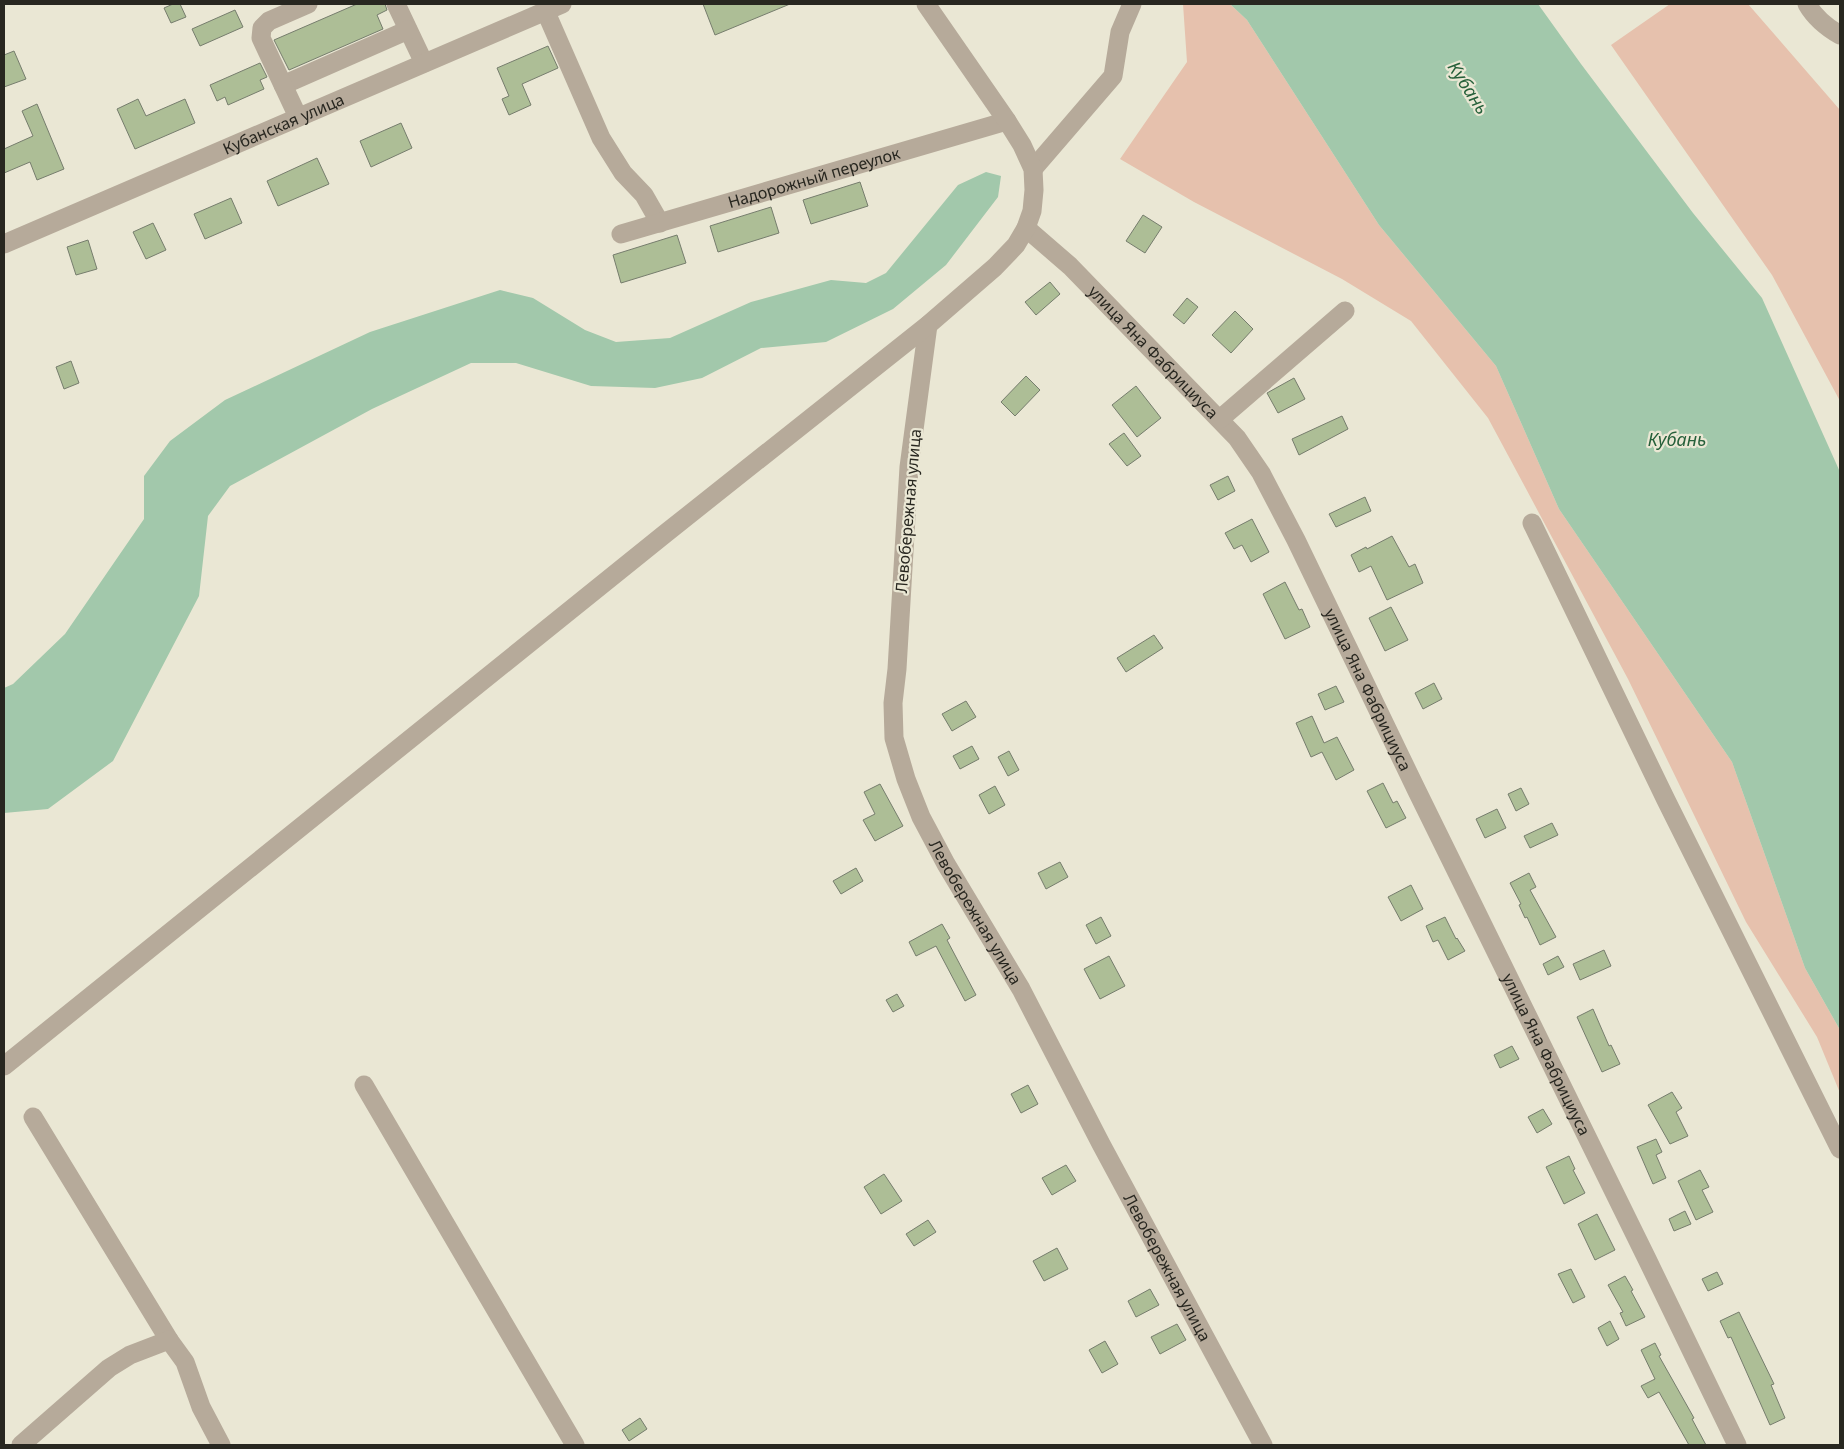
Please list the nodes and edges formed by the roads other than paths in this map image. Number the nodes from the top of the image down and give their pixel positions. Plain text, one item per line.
1 (308, 4) edge
2 (396, 4) edge
3 (926, 4) edge
4 (1132, 4) edge
5 (1807, 4) edge
6 (554, 6) edge
7 (408, 30) junction
8 (1840, 35) edge
9 (424, 62) junction
10 (284, 85) junction
11 (298, 117) junction
12 (1007, 121) junction
13 (1033, 169) junction
14 (660, 223) junction
15 (1026, 228) junction
16 (620, 234) dead end
17 (4, 244) edge
18 (1345, 311) dead end
19 (928, 326) junction
20 (1220, 420) junction
21 (1532, 523) dead end
22 (4, 1066) edge
23 (364, 1085) dead end
24 (33, 1117) dead end
25 (1840, 1149) edge
26 (169, 1340) junction
27 (21, 1445) edge
28 (221, 1445) edge
29 (575, 1445) edge
30 (1263, 1445) edge
31 (1737, 1445) edge

1 - 10 street
2 - 7 street
3 - 12 street
4 - 13 street
5 - 8 street
6 - 9 street, Кубанская улица
6 - 14 street
7 - 9 street
7 - 10 street
9 - 11 street, Кубанская улица
10 - 11 street
11 - 17 street, Кубанская улица
12 - 13 street
12 - 14 street, Надорожный переулок
13 - 15 street
14 - 16 street, Надорожный переулок
15 - 19 street
15 - 20 street, улица Яна Фабрициуса
18 - 20 street
19 - 22 street
19 - 30 street, Левобережная улица
20 - 31 street, улица Яна Фабрициуса
21 - 25 street
23 - 29 street
24 - 26 street
26 - 27 street
26 - 28 street

